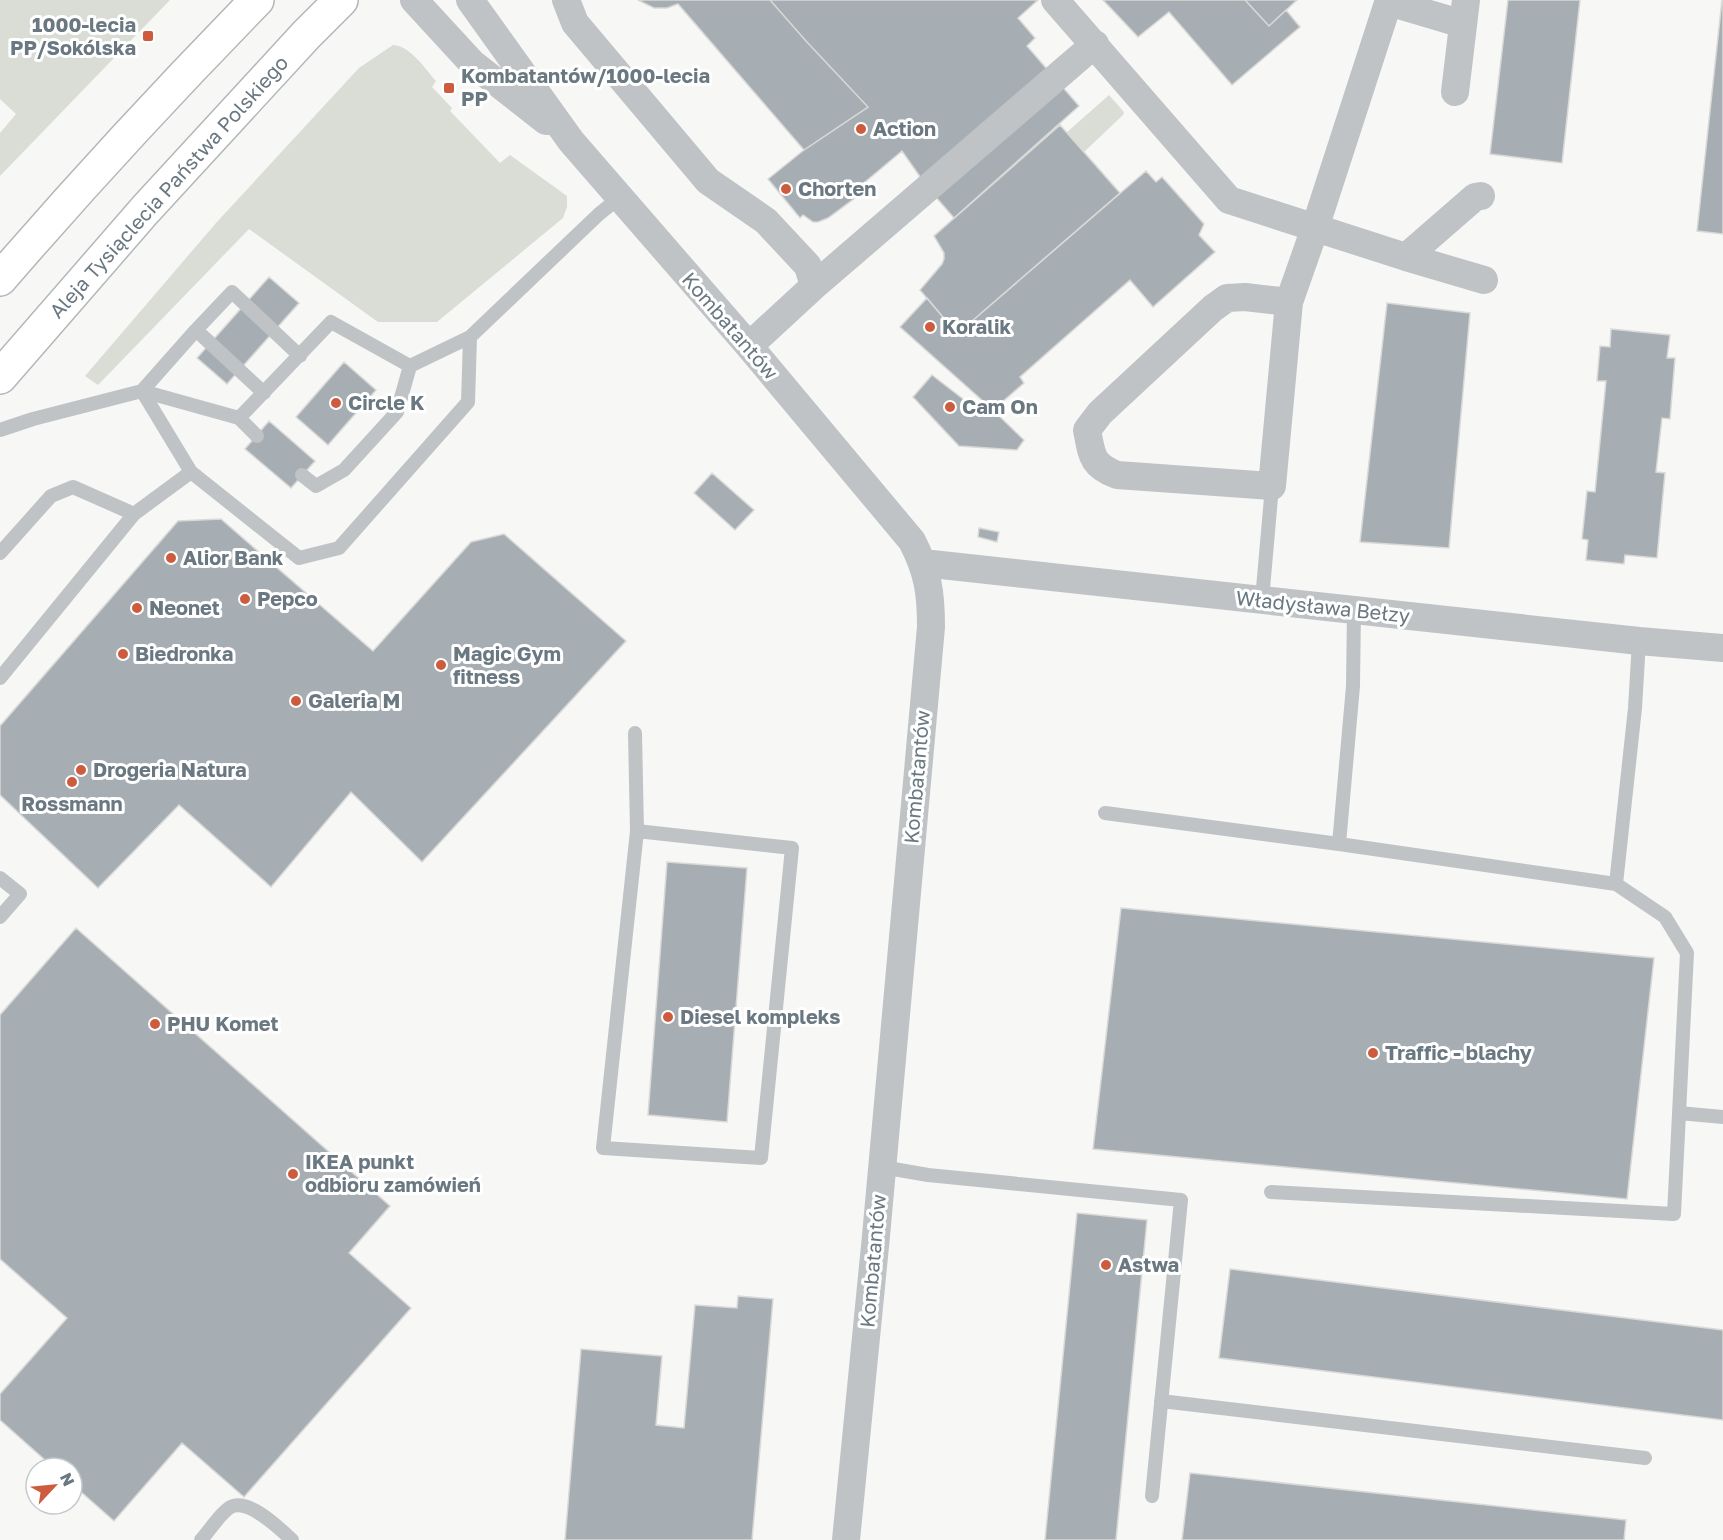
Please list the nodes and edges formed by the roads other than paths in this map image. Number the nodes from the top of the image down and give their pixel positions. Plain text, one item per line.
1 (257, 0) edge
2 (341, 0) edge
3 (414, 0) edge
4 (470, 0) edge
5 (566, 0) edge
6 (1055, 0) edge
7 (1389, 1) edge
8 (1465, 12) edge
9 (1095, 44) junction
10 (1455, 92) dead end
11 (571, 141) junction
12 (1481, 196) dead end
13 (619, 198) junction
14 (1315, 228) junction
15 (1406, 257) junction
16 (0, 279) edge
17 (1484, 280) dead end
18 (814, 286) junction
19 (1288, 302) junction
20 (196, 330) junction
21 (470, 337) junction
22 (749, 346) junction
23 (300, 356) junction
24 (410, 366) junction
25 (0, 377) edge
26 (142, 391) junction
27 (264, 393) junction
28 (239, 418) junction
29 (0, 430) edge
30 (257, 435) dead end
31 (191, 472) junction
32 (302, 475) dead end
33 (1272, 486) junction
34 (134, 514) junction
35 (0, 553) edge
36 (923, 562) junction
37 (1262, 600) junction
38 (1354, 610) junction
39 (1639, 641) junction
40 (1723, 648) edge
41 (0, 678) edge
42 (635, 733) dead end
43 (1106, 813) dead end
44 (637, 831) junction
45 (1339, 844) junction
46 (0, 878) edge
47 (1616, 884) junction
48 (0, 917) edge
49 (1679, 1113) junction
50 (1723, 1117) edge
51 (882, 1167) junction
52 (1271, 1192) dead end
53 (1161, 1401) junction
54 (1645, 1458) dead end
55 (1152, 1496) dead end
56 (201, 1540) edge
57 (292, 1540) edge
58 (846, 1540) edge

1 - 16 main road
2 - 25 main road, Aleja Tysiąclecia Państwa Polskiego
3 - 11 street, Kombatantów
4 - 11 street, Kombatantów
5 - 18 street
6 - 9 street
7 - 8 street
7 - 14 street
8 - 10 street
9 - 14 street
9 - 18 street
11 - 13 street, Kombatantów
12 - 15 street
13 - 21 lane
13 - 22 street, Kombatantów
14 - 15 street
14 - 19 street
15 - 17 street
18 - 22 street
19 - 33 street
19 - 33 street
20 - 23 lane
20 - 26 lane
20 - 27 lane
21 - 24 lane
21 - 31 lane
22 - 36 street, Kombatantów
23 - 24 lane
23 - 27 lane
24 - 32 lane
26 - 28 lane
26 - 29 lane
26 - 31 lane
27 - 28 lane
28 - 30 lane
31 - 34 lane
33 - 37 lane
34 - 35 lane
34 - 41 lane
36 - 37 street, Władysława Bełzy
36 - 51 street, Kombatantów
37 - 38 street, Władysława Bełzy
38 - 39 street, Władysława Bełzy
38 - 45 lane
39 - 40 street, Władysława Bełzy
39 - 47 lane
42 - 44 lane
43 - 45 lane
44 - 44 lane
45 - 47 lane
46 - 48 lane
47 - 49 lane
49 - 50 lane
49 - 52 lane
51 - 53 lane
51 - 58 street, Kombatantów
53 - 54 lane
53 - 55 lane
56 - 57 lane

